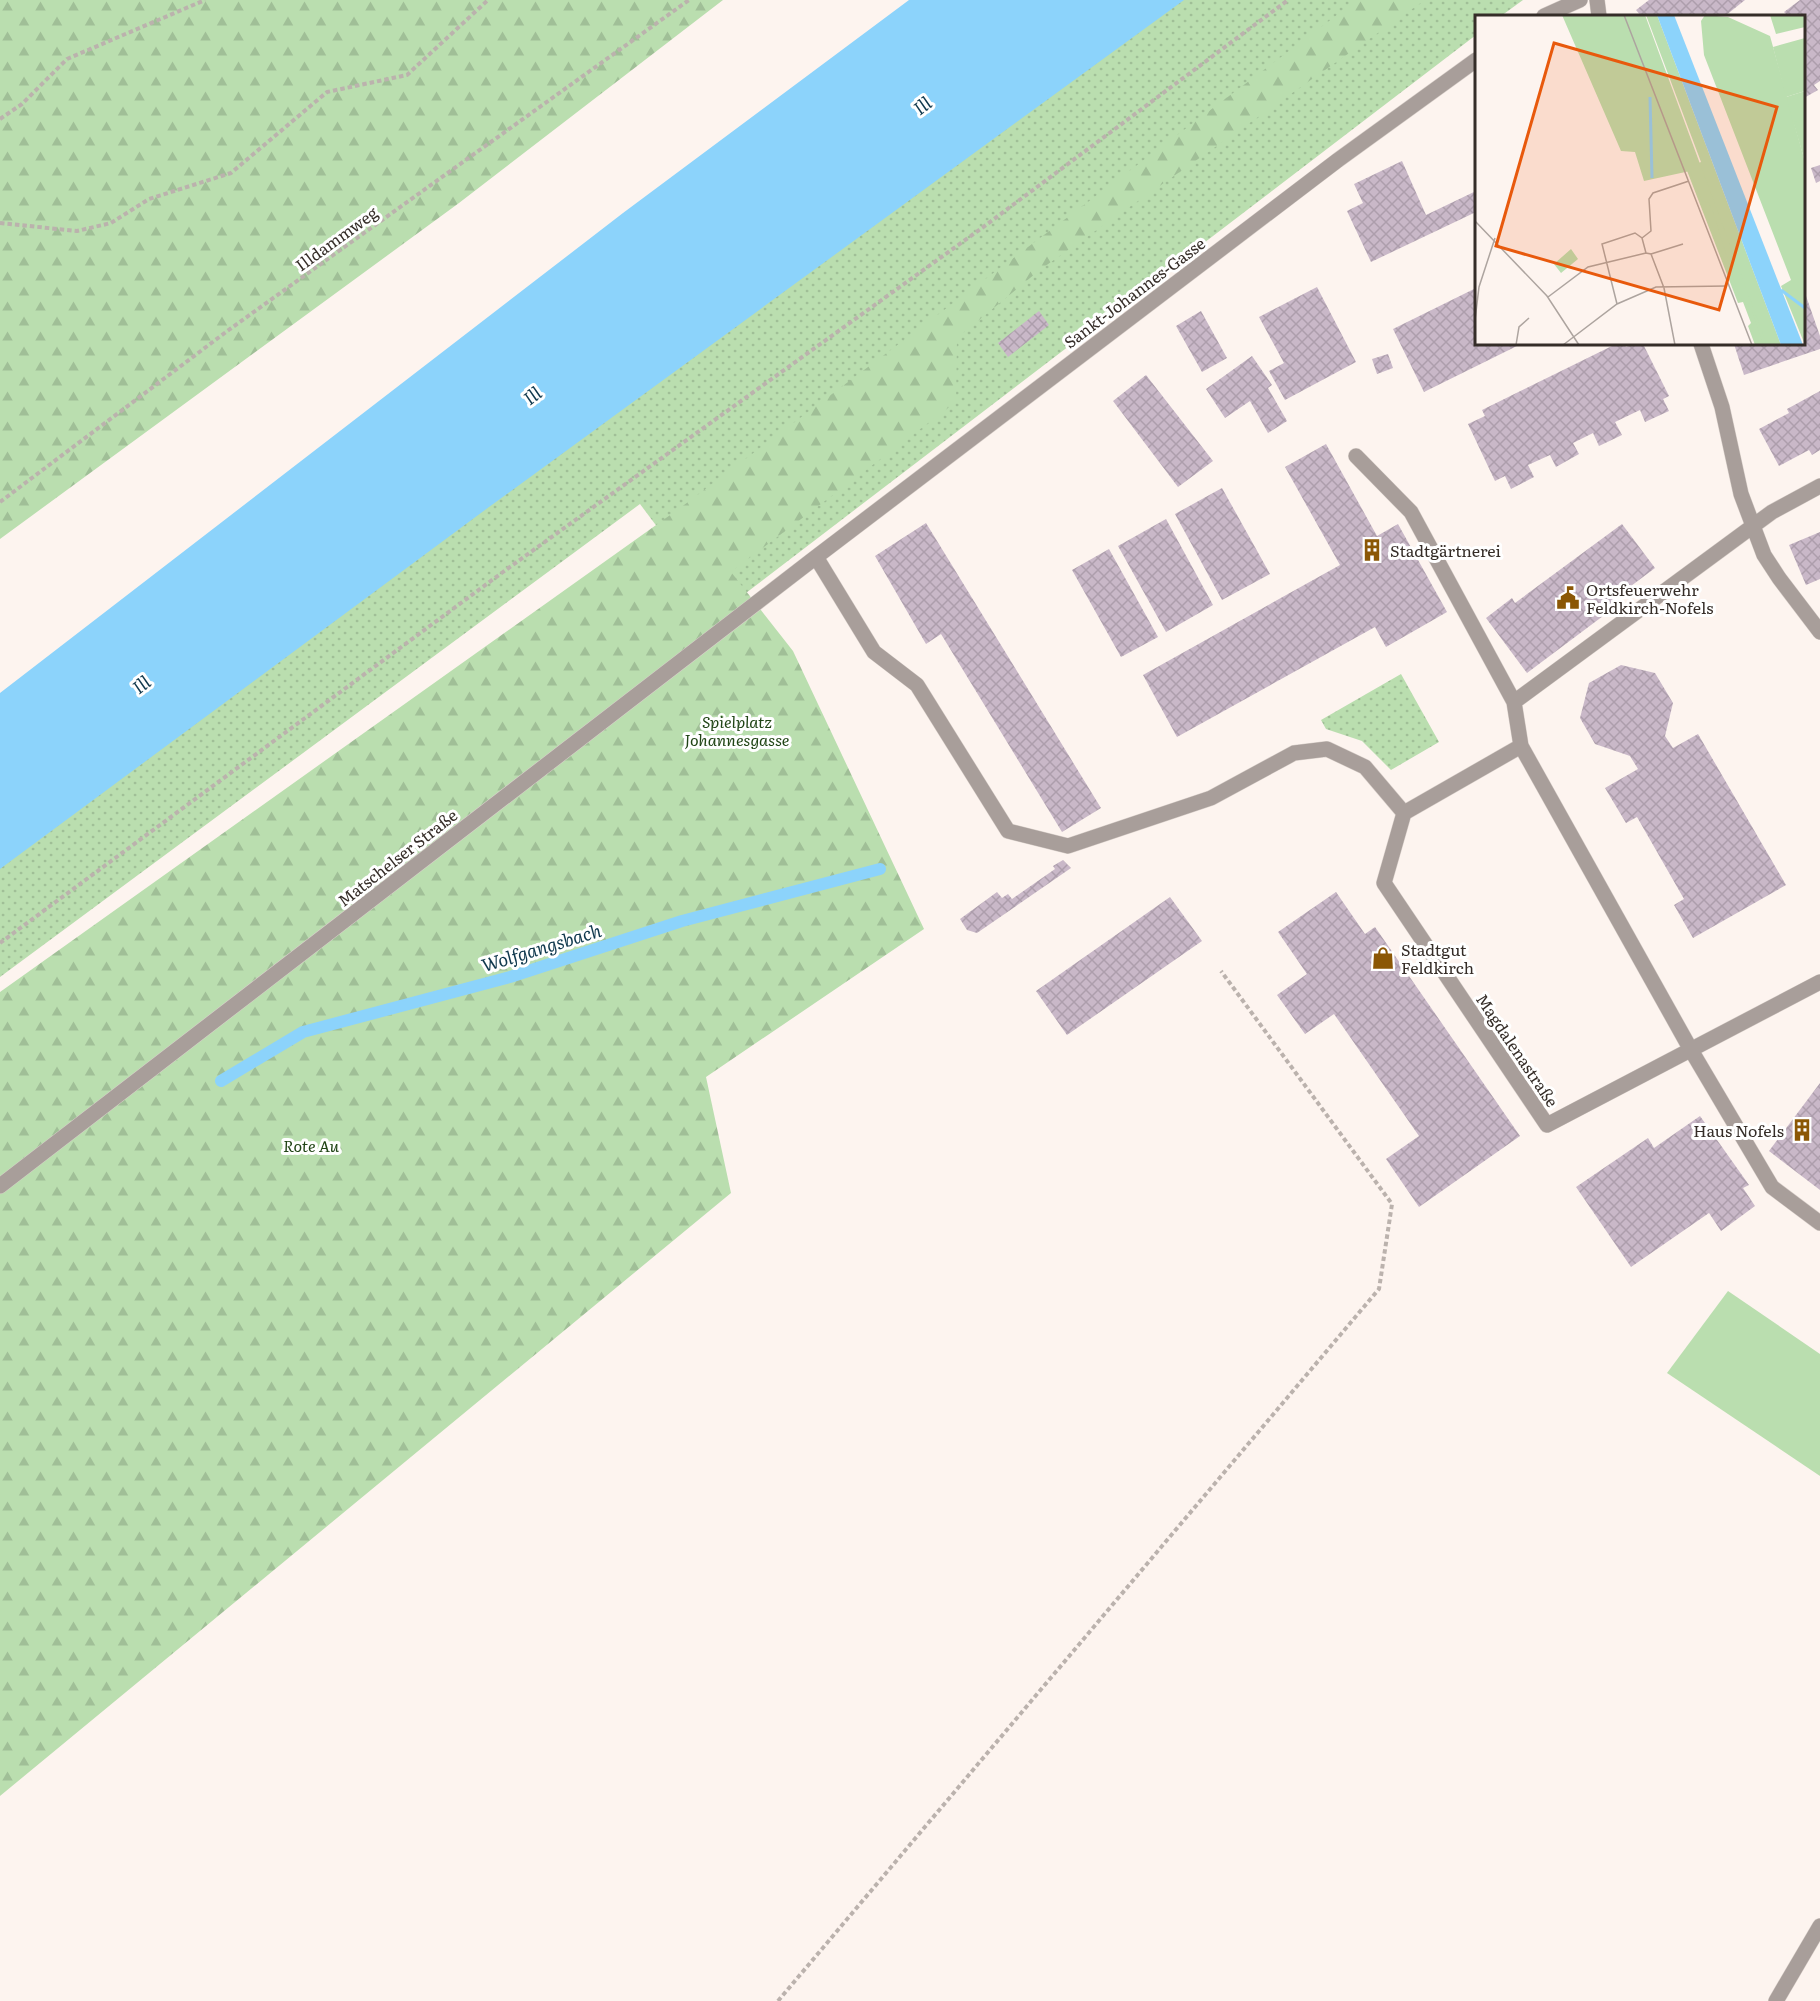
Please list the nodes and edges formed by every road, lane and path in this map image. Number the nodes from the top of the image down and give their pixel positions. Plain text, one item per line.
1 (205, 0) edge
2 (488, 0) edge
3 (689, 0) edge
4 (1288, 0) edge
5 (1581, 0) edge
6 (1597, 0) edge
7 (1546, 15) edge
8 (1599, 15) edge
9 (1475, 61) edge
10 (0, 119) edge
11 (0, 223) edge
12 (1701, 345) edge
13 (1356, 456) dead end
14 (1820, 486) edge
15 (0, 502) edge
16 (1753, 526) junction
17 (816, 557) junction
18 (1820, 632) edge
19 (1514, 702) junction
20 (1521, 746) junction
21 (1404, 813) junction
22 (0, 943) edge
23 (1221, 971) dead end
24 (1820, 982) edge
25 (1691, 1050) junction
26 (0, 1186) edge
27 (1820, 1223) edge
28 (1820, 1926) edge
29 (778, 2001) edge
30 (1776, 2001) edge

1 - 10 path
2 - 11 path
3 - 15 path, Illdammweg
4 - 22 path
5 - 7 street
6 - 8 street
9 - 17 street, Sankt-Johannes-Gasse
12 - 16 street
13 - 19 street
14 - 16 street
16 - 18 street
16 - 19 street
17 - 21 street
17 - 26 street, Matschelser Straße
19 - 20 street
20 - 21 street
20 - 25 street
21 - 25 street, Magdalenastraße
23 - 29 path
24 - 25 street, Magdalenastraße
25 - 27 street
28 - 30 street

